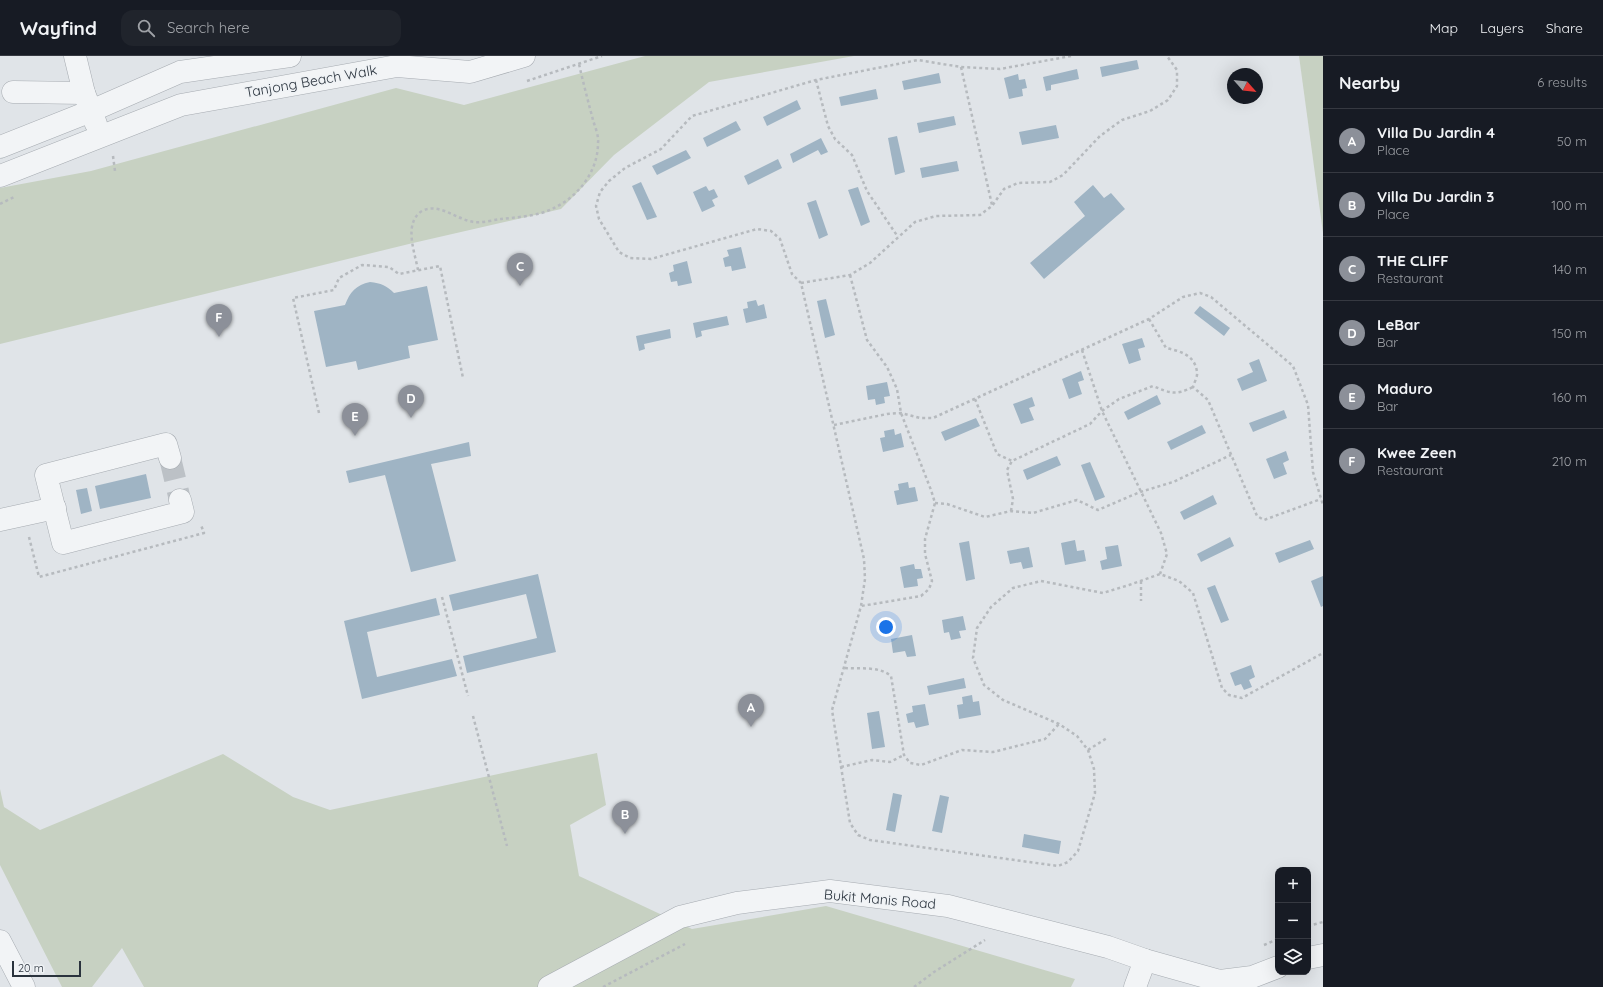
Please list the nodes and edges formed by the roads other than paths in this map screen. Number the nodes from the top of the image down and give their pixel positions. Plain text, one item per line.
1 (75, 56) edge
2 (290, 56) edge
3 (524, 56) edge
4 (13, 92) dead end
5 (87, 102) junction
6 (107, 142) junction
7 (0, 147) edge
8 (0, 176) edge
9 (170, 458) tunnel mouth
10 (180, 500) tunnel mouth
11 (55, 508) junction
12 (0, 520) edge
13 (0, 941) edge
14 (1323, 955) edge
15 (1311, 957) edge
16 (1145, 960) junction
17 (1275, 968) edge
18 (1220, 984) edge
19 (24, 987) edge
20 (549, 987) edge
21 (1135, 987) edge

1 - 5 street
2 - 5 street, Tanjong Beach Walk
3 - 6 street, Tanjong Beach Walk
4 - 5 street
5 - 6 street
5 - 7 street, Tanjong Beach Walk
6 - 8 street, Tanjong Beach Walk
9 - 11 street
10 - 11 street
11 - 12 street
13 - 19 street
14 - 15 street
16 - 18 street, Bukit Manis Road
16 - 20 street, Bukit Manis Road
16 - 21 street
17 - 18 street

